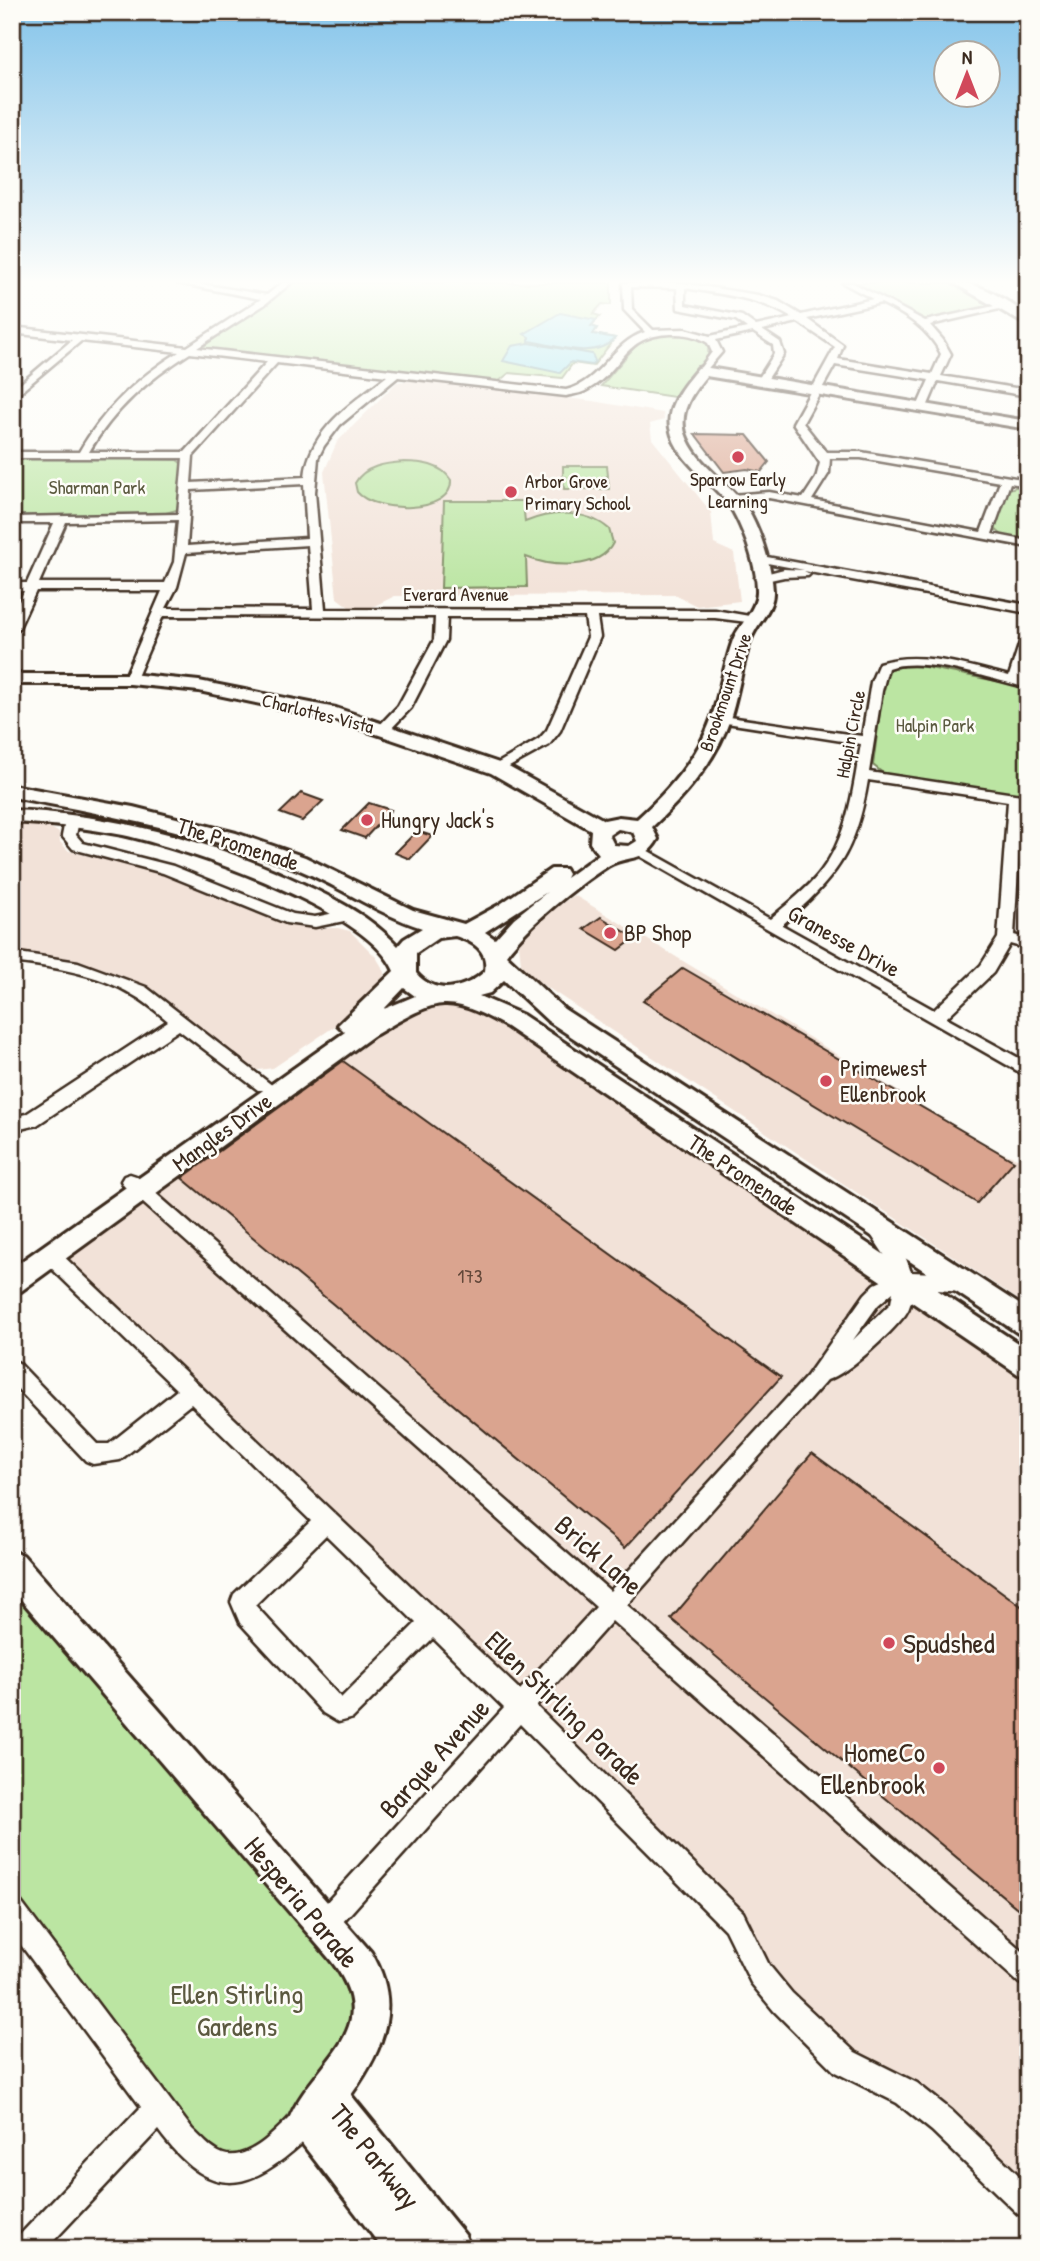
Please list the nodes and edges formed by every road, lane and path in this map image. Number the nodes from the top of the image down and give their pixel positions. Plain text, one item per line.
1 (134, 389) edge
2 (248, 389) edge
3 (377, 389) edge
4 (522, 389) edge
5 (584, 389) edge
6 (690, 389) edge
7 (806, 389) edge
8 (931, 389) edge
9 (1002, 389) edge
10 (815, 390) junction
11 (1028, 393) edge
12 (922, 407) junction
13 (1028, 425) edge
14 (12, 455) edge
15 (82, 455) junction
16 (188, 455) junction
17 (825, 455) junction
18 (310, 480) junction
19 (1006, 480) junction
20 (1028, 484) edge
21 (185, 487) junction
22 (731, 498) junction
23 (805, 503) junction
24 (184, 517) junction
25 (12, 520) edge
26 (61, 520) junction
27 (985, 536) junction
28 (314, 541) junction
29 (1028, 544) edge
30 (183, 550) junction
31 (756, 558) junction
32 (761, 578) junction
33 (887, 582) junction
34 (12, 586) edge
35 (32, 586) junction
36 (171, 587) junction
37 (1028, 609) edge
38 (160, 612) junction
39 (319, 613) junction
40 (441, 614) junction
41 (591, 614) junction
42 (751, 620) junction
43 (12, 630) edge
44 (1028, 636) edge
45 (12, 679) edge
46 (130, 679) junction
47 (1021, 683) edge
48 (720, 718) junction
49 (383, 729) junction
50 (868, 741) junction
51 (498, 769) junction
52 (862, 775) junction
53 (12, 791) edge
54 (1021, 799) edge
55 (12, 816) edge
56 (72, 821) junction
57 (640, 827) junction
58 (615, 844) junction
59 (349, 915) junction
60 (771, 926) junction
61 (460, 931) junction
62 (1006, 938) junction
63 (1028, 944) edge
64 (12, 957) edge
65 (498, 958) junction
66 (403, 969) junction
67 (446, 996) junction
68 (936, 1018) junction
69 (180, 1022) junction
70 (342, 1038) junction
71 (1028, 1071) edge
72 (264, 1086) junction
73 (12, 1124) edge
74 (135, 1186) junction
75 (869, 1220) junction
76 (50, 1255) junction
77 (12, 1265) edge
78 (903, 1282) junction
79 (12, 1283) edge
80 (967, 1285) junction
81 (1028, 1325) edge
82 (1028, 1365) edge
83 (12, 1369) edge
84 (190, 1392) junction
85 (326, 1521) junction
86 (12, 1566) edge
87 (612, 1605) junction
88 (432, 1623) junction
89 (520, 1707) junction
90 (12, 1911) edge
91 (324, 1924) junction
92 (1028, 1974) edge
93 (317, 2107) junction
94 (159, 2108) junction
95 (1028, 2204) edge
96 (26, 2249) edge
97 (410, 2249) edge
98 (451, 2249) edge

1 - 15 street
2 - 16 street
3 - 18 street
4 - 5 street
6 - 22 street, Brookmount Drive
7 - 10 street
8 - 12 street
9 - 11 street
10 - 12 street
10 - 17 street
12 - 13 street
14 - 15 street
15 - 16 street
16 - 21 street
17 - 19 street
17 - 23 street
18 - 21 street
18 - 28 street
19 - 20 street
19 - 27 street
21 - 24 street
22 - 23 street
22 - 31 street, Brookmount Drive
23 - 27 street
24 - 26 street
24 - 30 street
25 - 26 street
26 - 35 street
27 - 29 street
28 - 30 street
28 - 39 street
30 - 36 street
31 - 32 street, Brookmount Drive
31 - 33 street
32 - 33 street
32 - 42 street, Brookmount Drive
33 - 37 street
34 - 35 street
35 - 36 street
35 - 43 street
36 - 38 street
38 - 39 street, Everard Avenue
38 - 46 street
39 - 40 street, Everard Avenue
40 - 41 street, Everard Avenue
40 - 49 street
41 - 42 street, Everard Avenue
41 - 51 street
42 - 48 street, Brookmount Drive
44 - 47 street
45 - 46 street, Charlottes Vista
46 - 49 street, Charlottes Vista
47 - 50 street, Halpin Circle
48 - 50 street
48 - 57 street, Brookmount Drive
49 - 51 street, Charlottes Vista
50 - 52 street, Halpin Circle
51 - 58 street, Charlottes Vista
52 - 54 street
52 - 60 street, Halpin Circle
53 - 61 street, The Promenade
54 - 62 street
55 - 56 street, The Promenade
56 - 59 street, The Promenade
56 - 59 street, The Promenade
57 - 58 street
57 - 58 street
58 - 60 street, Granesse Drive
58 - 61 street
58 - 65 street
59 - 66 street, The Promenade
60 - 68 street, Granesse Drive
61 - 65 street
61 - 66 street
62 - 63 street
62 - 68 street
64 - 69 street
65 - 67 street
65 - 75 street, The Promenade
66 - 67 street
66 - 70 street, Mangles Drive
67 - 70 street, Mangles Drive
67 - 78 street, The Promenade
68 - 71 street, Granesse Drive
69 - 72 street
69 - 73 street
70 - 72 street, Mangles Drive
70 - 74 street, Mangles Drive
72 - 74 street, Mangles Drive
74 - 76 street, Mangles Drive
74 - 77 street, Mangles Drive
74 - 87 street, Brick Lane
75 - 78 street
75 - 80 street, The Promenade
76 - 79 street, Mangles Drive
76 - 84 street, Ellen Stirling Parade
78 - 80 street, Barque Avenue
78 - 82 street, The Promenade
78 - 87 street, Barque Avenue
80 - 81 street, The Promenade
83 - 84 street
84 - 85 street, Ellen Stirling Parade
85 - 88 street, Ellen Stirling Parade
85 - 88 street
86 - 91 street, Hesperia Parade
87 - 89 street, Barque Avenue
87 - 92 street, Brick Lane
88 - 89 street, Ellen Stirling Parade
89 - 91 street, Barque Avenue
89 - 95 street, Ellen Stirling Parade
90 - 94 street, Hesperia Parade
91 - 93 street, Hesperia Parade
93 - 94 street, Hesperia Parade
93 - 97 street, The Parkway
93 - 98 street, The Parkway
94 - 96 street

